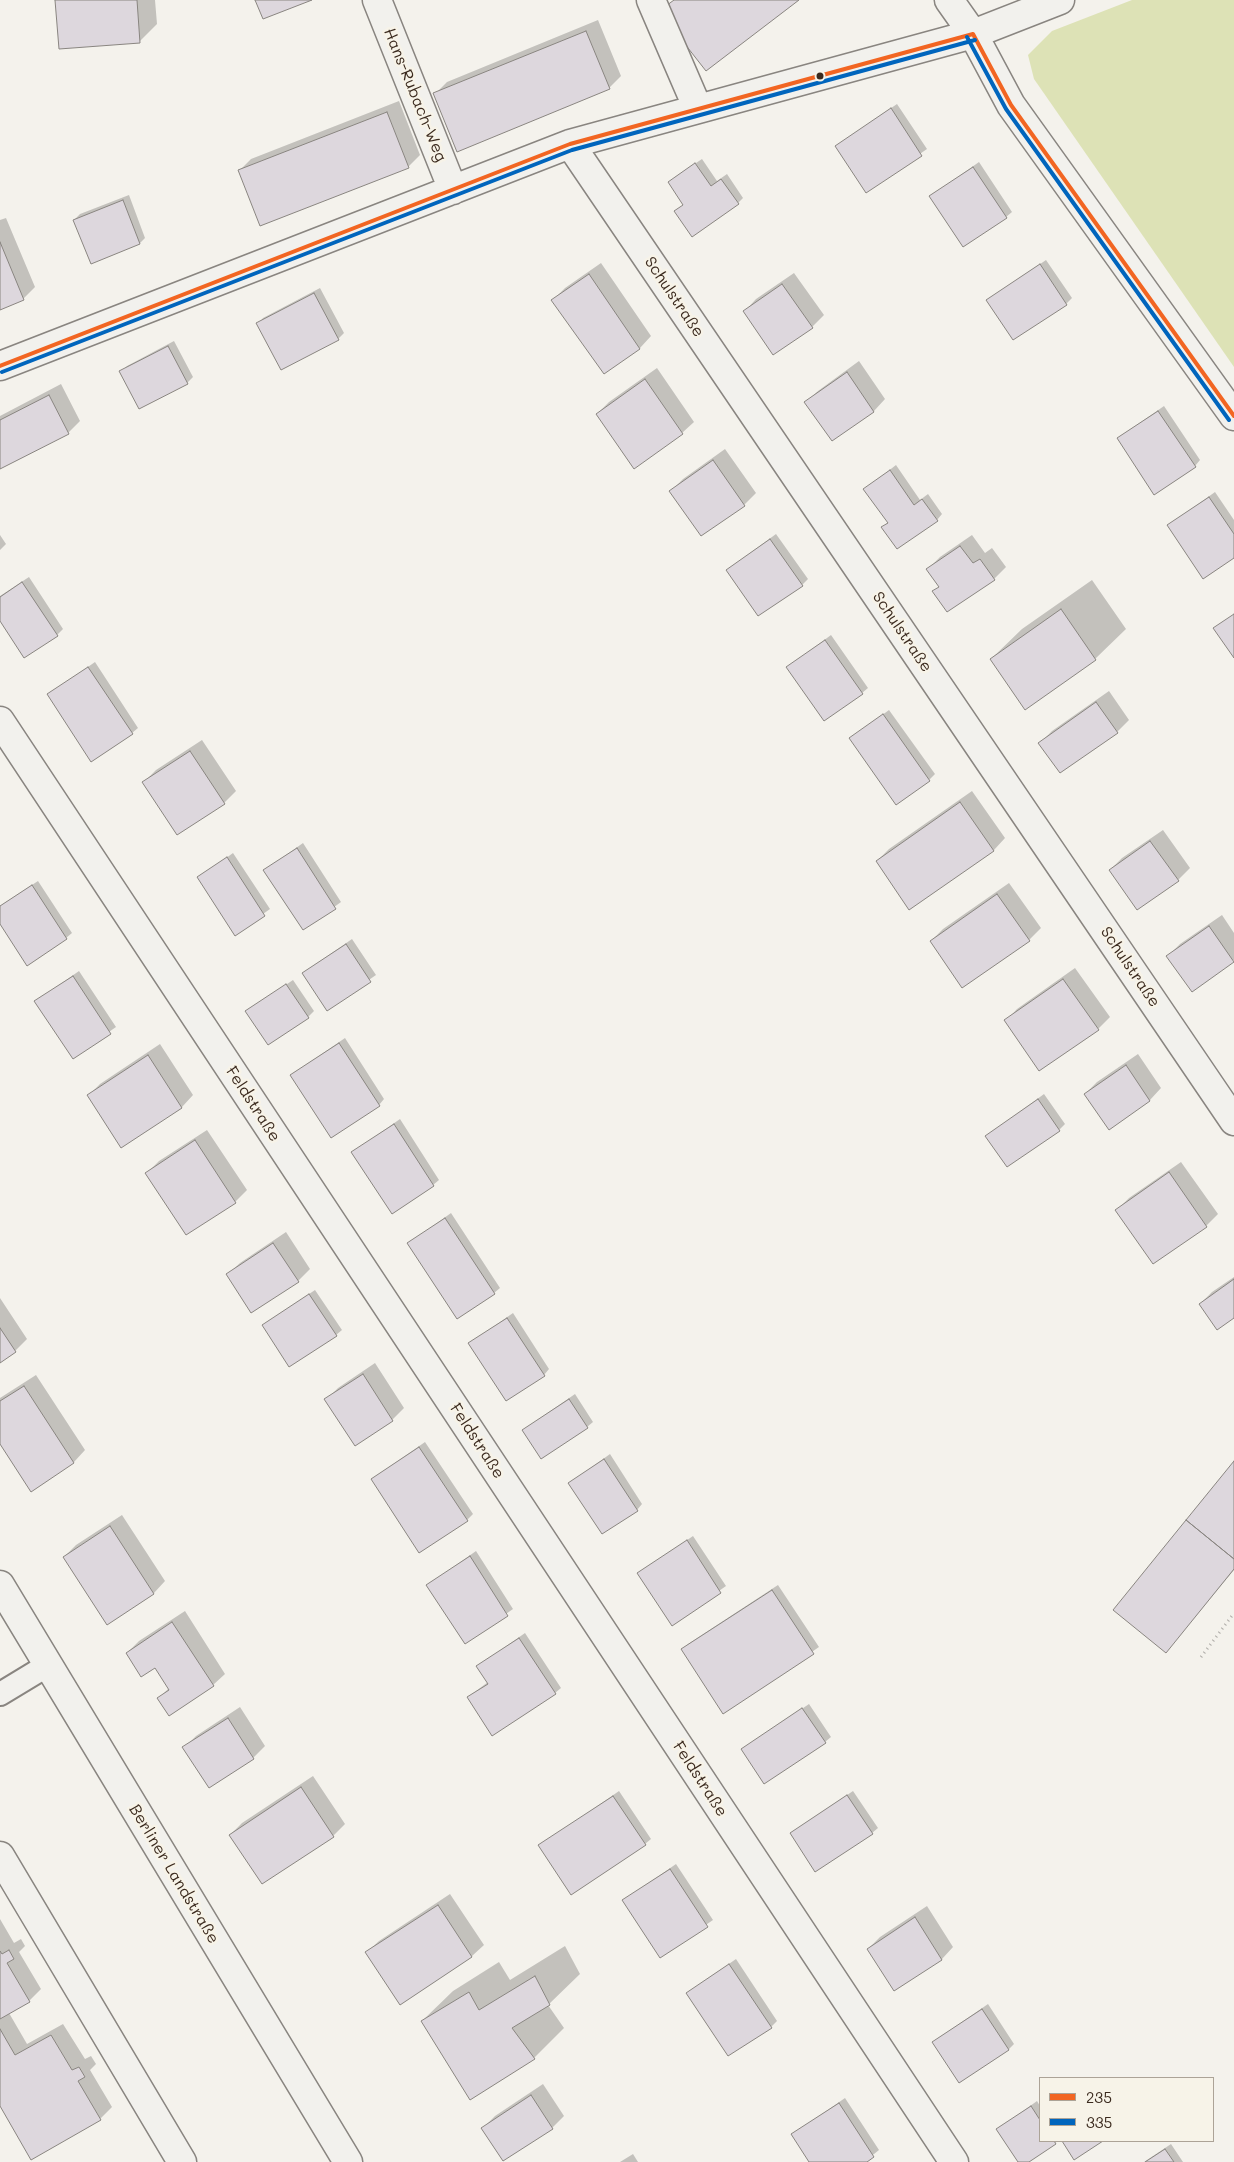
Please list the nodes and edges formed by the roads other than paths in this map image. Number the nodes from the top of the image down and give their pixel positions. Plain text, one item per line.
1 (378, 0) edge
2 (651, 0) edge
3 (949, 0) edge
4 (1060, 0) edge
5 (973, 34) junction
6 (698, 109) junction
7 (570, 144) junction
8 (453, 190) junction
9 (0, 366) edge
10 (1234, 416) edge
11 (0, 721) edge
12 (1234, 1121) edge
13 (0, 1585) edge
14 (48, 1665) junction
15 (0, 1694) edge
16 (0, 1856) edge
17 (182, 2162) edge
18 (348, 2162) edge
19 (954, 2162) edge

1 - 8 street, Hans-Rubach-Weg
2 - 6 street
3 - 5 street
4 - 5 street
5 - 6 street
5 - 10 street
6 - 7 street
7 - 8 street
7 - 12 street, Schulstraße
8 - 9 street
11 - 19 street, Feldstraße
13 - 14 street, Berliner Landstraße
14 - 15 lane
14 - 18 street, Berliner Landstraße
16 - 17 street

